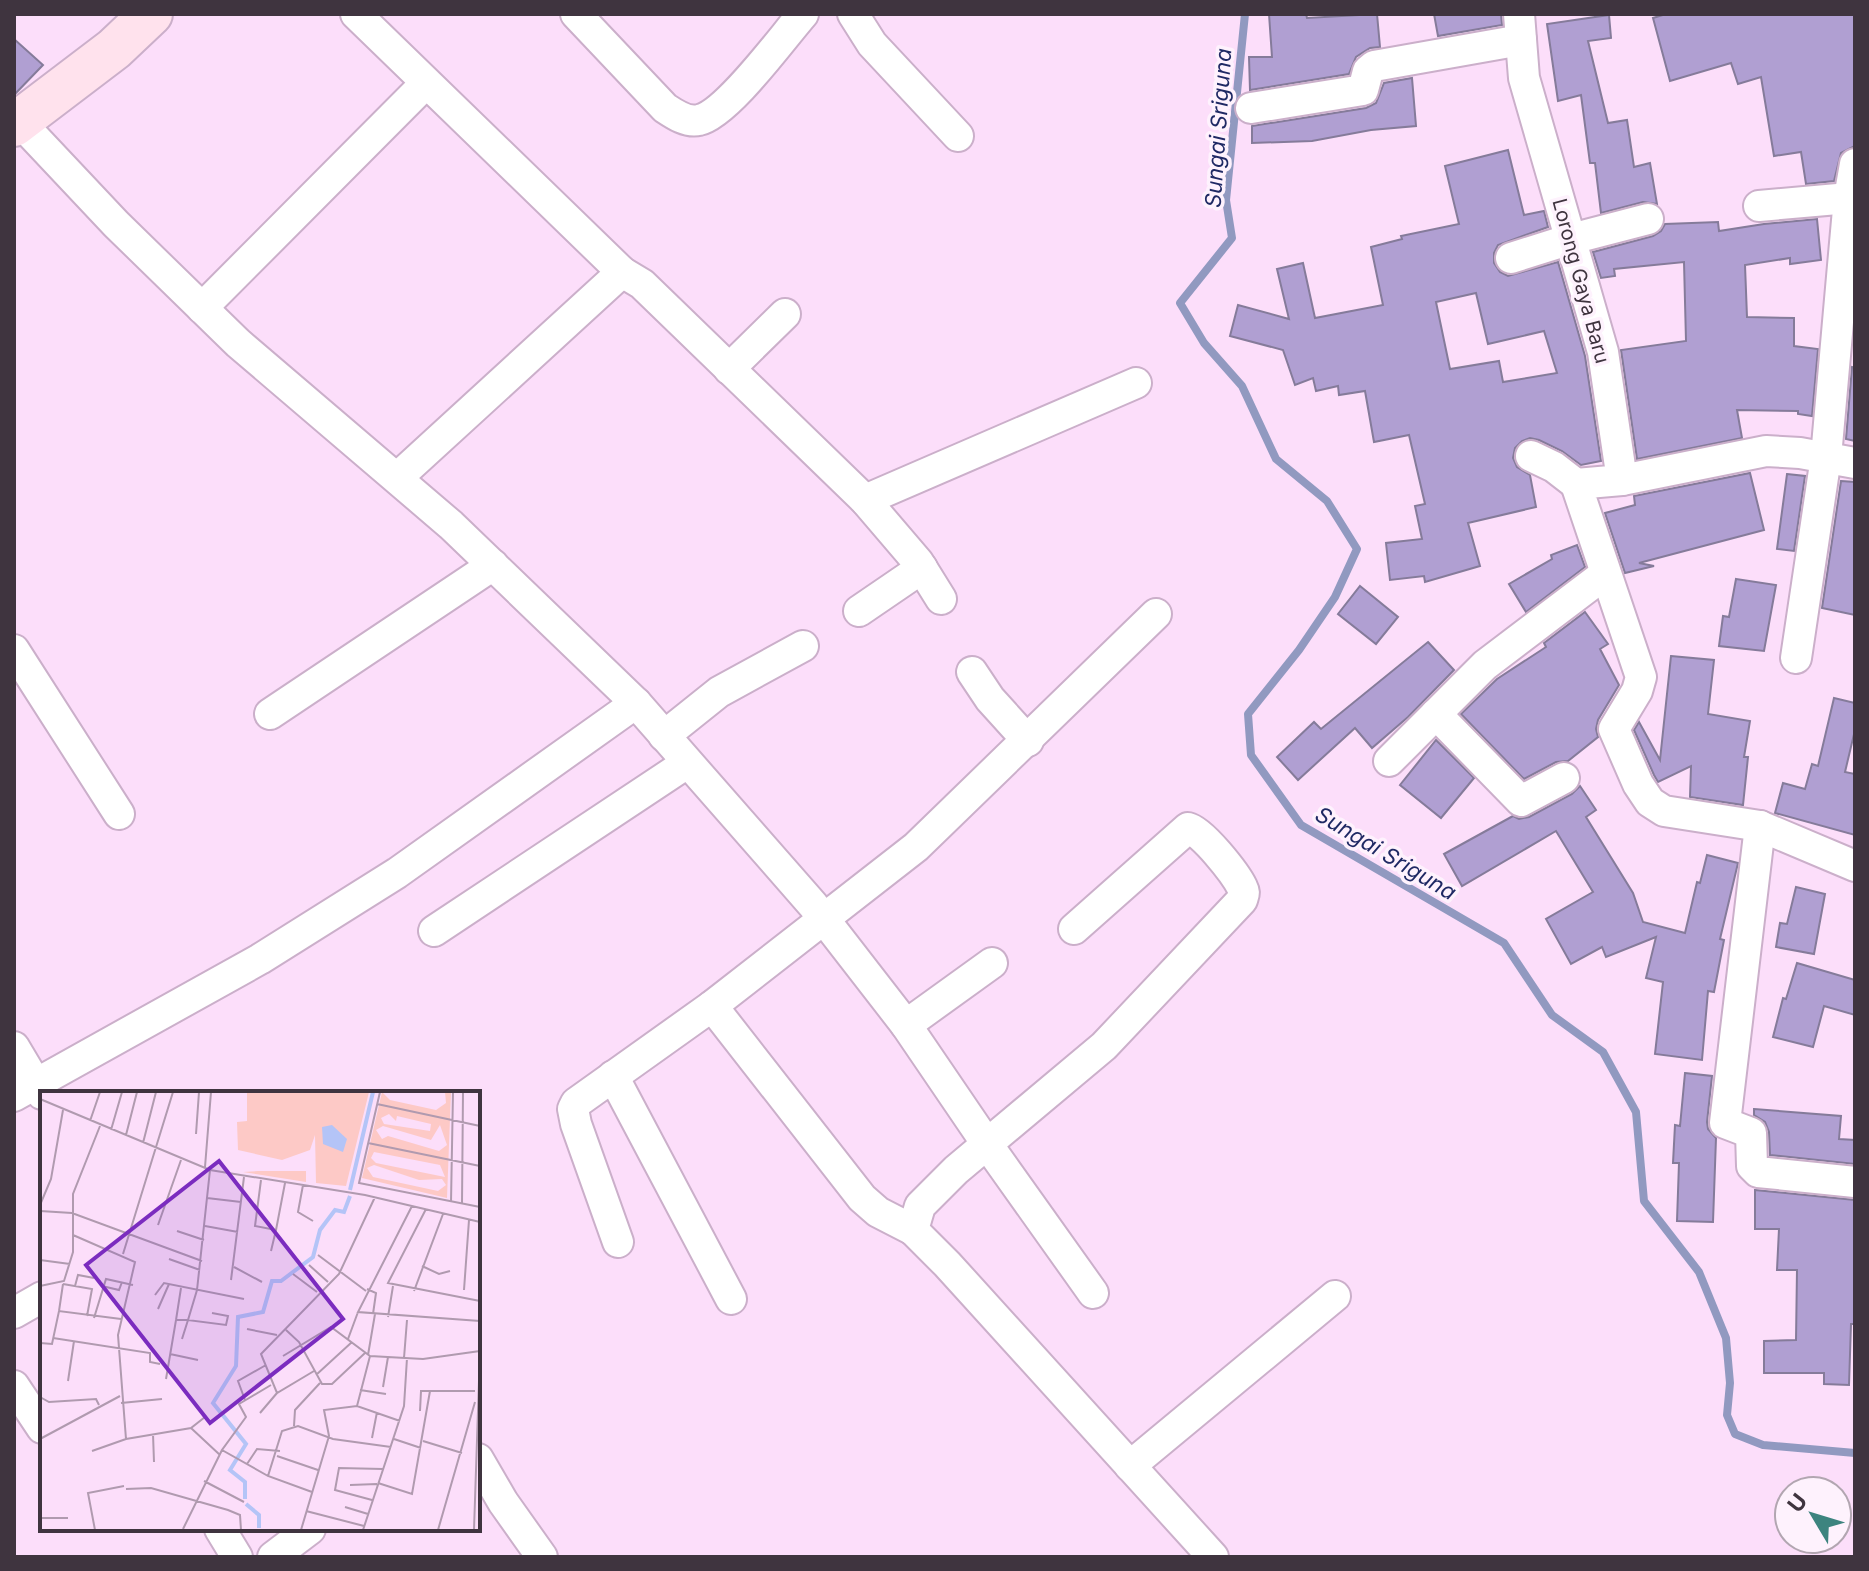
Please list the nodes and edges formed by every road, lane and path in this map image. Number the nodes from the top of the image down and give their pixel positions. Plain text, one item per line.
1 (151, 14) edge
2 (356, 14) edge
3 (576, 14) edge
4 (803, 14) edge
5 (853, 14) edge
6 (1520, 27) edge
7 (426, 83) junction
8 (1251, 108) dead end
9 (16, 123) edge
10 (958, 136) dead end
11 (1855, 164) edge
12 (1849, 198) junction
13 (1759, 206) dead end
14 (1648, 219) dead end
15 (1571, 239) junction
16 (1511, 258) dead end
17 (622, 272) junction
18 (202, 308) junction
19 (785, 314) dead end
20 (729, 369) junction
21 (1136, 383) dead end
22 (1531, 456) dead end
23 (1840, 460) edge
24 (397, 478) junction
25 (1622, 480) junction
26 (1576, 484) junction
27 (865, 500) junction
28 (493, 565) junction
29 (922, 568) junction
30 (1605, 574) junction
31 (941, 599) dead end
32 (859, 611) dead end
33 (1156, 614) dead end
34 (803, 646) dead end
35 (14, 650) edge
36 (1796, 658) dead end
37 (972, 672) dead end
38 (636, 703) junction
39 (270, 714) dead end
40 (1436, 714) junction
41 (664, 736) junction
42 (1028, 741) junction
43 (1389, 761) dead end
44 (687, 763) junction
45 (1564, 778) dead end
46 (119, 814) dead end
47 (1760, 826) junction
48 (1855, 866) edge
49 (825, 920) junction
50 (1074, 929) dead end
51 (434, 931) dead end
52 (992, 963) dead end
53 (712, 1006) junction
54 (906, 1025) junction
55 (14, 1047) edge
56 (613, 1076) junction
57 (31, 1091) edge
58 (987, 1144) junction
59 (1855, 1182) edge
60 (913, 1230) junction
61 (618, 1242) dead end
62 (1093, 1293) dead end
63 (1335, 1296) dead end
64 (40, 1298) edge
65 (731, 1299) dead end
66 (14, 1313) edge
67 (14, 1386) edge
68 (40, 1425) edge
69 (480, 1462) edge
70 (1130, 1466) junction
71 (221, 1531) edge
72 (307, 1531) edge
73 (237, 1557) edge
74 (273, 1557) edge
75 (542, 1557) edge
76 (1213, 1557) edge

1 - 9 main road
2 - 7 street
3 - 4 street
5 - 10 street
6 - 8 street
6 - 15 street, Lorong Gaya Baru
7 - 17 street
7 - 18 street
9 - 18 street
11 - 12 street
12 - 13 street
12 - 23 street
14 - 15 street
15 - 16 street
15 - 25 street, Lorong Gaya Baru
17 - 20 street
17 - 24 street
18 - 24 street
19 - 20 street
20 - 27 street
21 - 27 street
22 - 26 street
23 - 25 street
23 - 36 street
24 - 28 street
25 - 26 street
26 - 30 street
27 - 29 street
28 - 38 street
28 - 39 street
29 - 31 street
29 - 32 street
30 - 40 street
30 - 47 street
33 - 42 street
34 - 41 street
35 - 46 street
37 - 42 street
38 - 41 street
38 - 57 street
40 - 43 street
40 - 45 street
41 - 44 street
42 - 49 street
44 - 49 street
44 - 51 street
47 - 48 street
47 - 59 street
49 - 53 street
49 - 54 street
50 - 58 street
52 - 54 street
53 - 56 street
53 - 60 street
54 - 58 street
55 - 57 street
56 - 61 street
56 - 65 street
58 - 60 street
58 - 62 street
60 - 70 street
63 - 70 street
64 - 66 street
67 - 68 street
69 - 75 street
70 - 76 street
71 - 73 street
72 - 74 street

